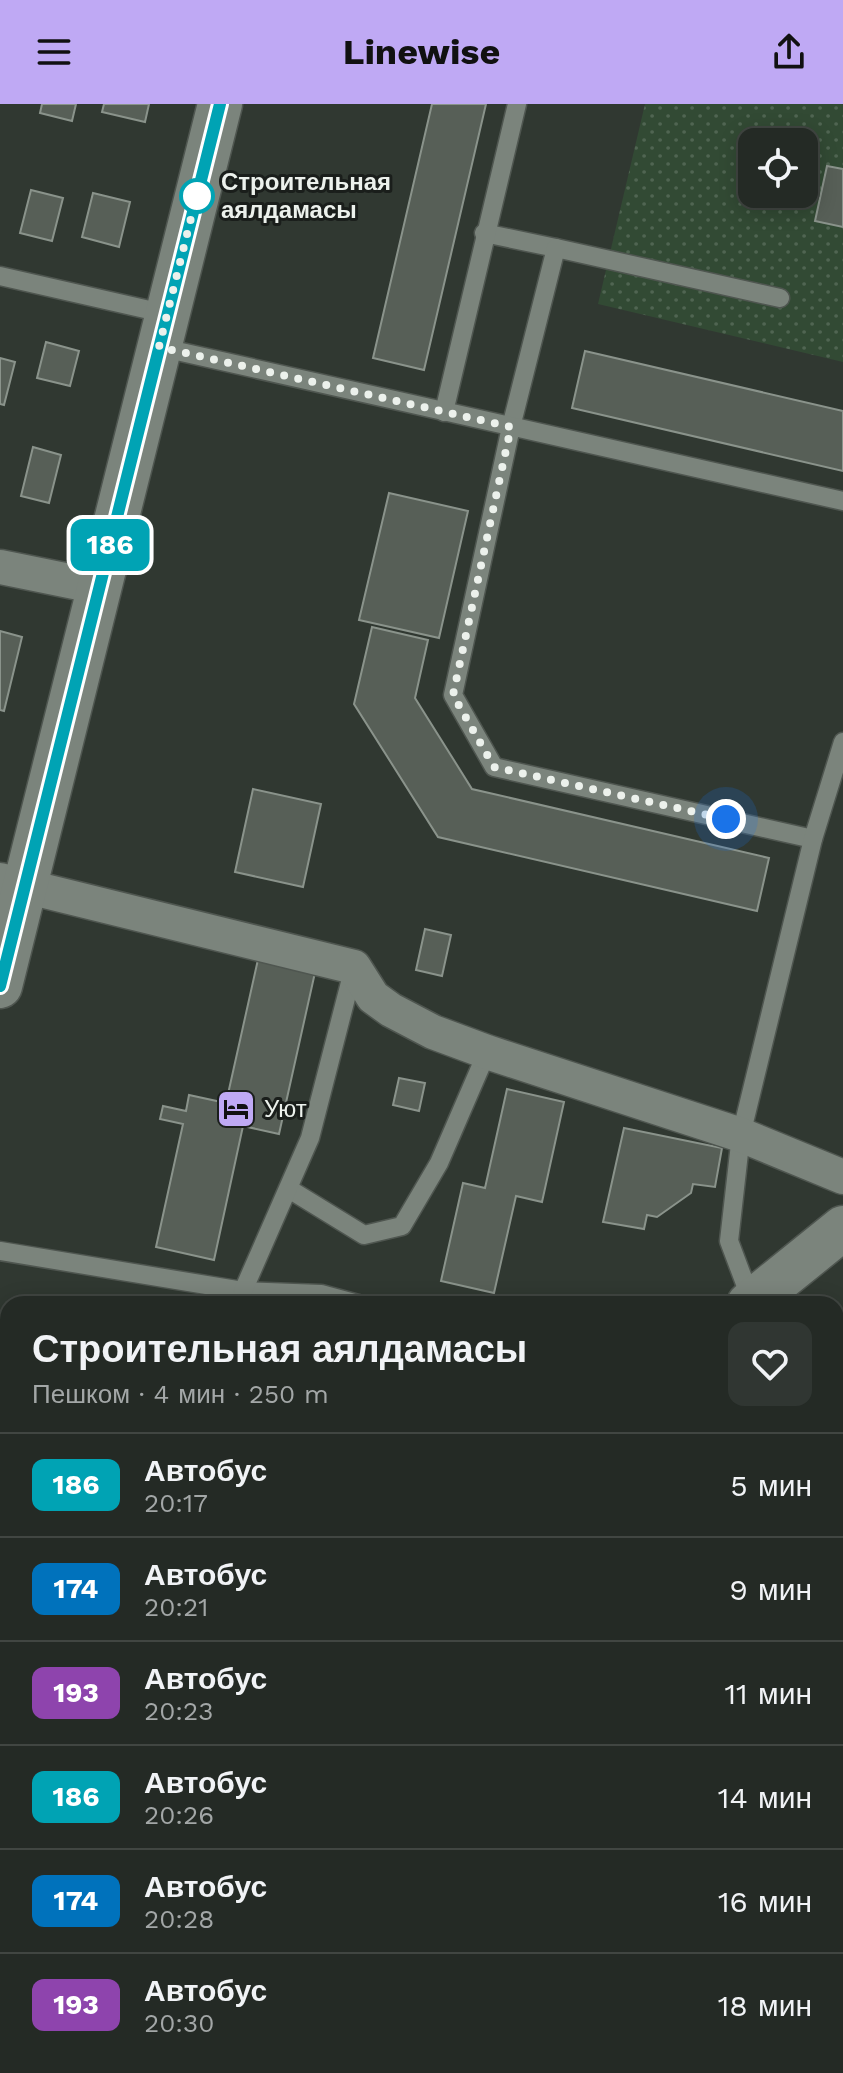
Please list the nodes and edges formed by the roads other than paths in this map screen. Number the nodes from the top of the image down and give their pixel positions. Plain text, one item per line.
1 (220, 104) edge
2 (517, 104) edge
3 (484, 233) junction
4 (556, 248) junction
5 (0, 276) edge
6 (780, 298) dead end
7 (163, 330) junction
8 (444, 412) junction
9 (511, 427) junction
10 (843, 501) edge
11 (0, 567) edge
12 (99, 587) junction
13 (843, 742) edge
14 (840, 765) edge
15 (813, 839) junction
16 (12, 883) edge
17 (354, 967) junction
18 (0, 986) edge
19 (487, 1052) junction
20 (741, 1135) junction
21 (843, 1177) edge
22 (289, 1189) junction
23 (843, 1228) edge
24 (0, 1251) edge
25 (243, 1291) junction
26 (328, 1296) edge
27 (749, 1296) edge
28 (760, 1296) edge

1 - 7 street
2 - 3 lane
3 - 4 lane
3 - 8 lane
4 - 6 lane
4 - 9 lane
5 - 7 lane
7 - 8 lane
7 - 12 street
8 - 9 lane
9 - 10 lane
9 - 15 lane
11 - 12 street
12 - 16 street
13 - 14 lane
14 - 15 lane
15 - 20 lane
16 - 17 street
16 - 18 street
17 - 19 street
17 - 22 lane
19 - 20 street
19 - 22 lane
20 - 21 street
20 - 27 lane
22 - 25 lane
23 - 28 street
24 - 25 lane
25 - 26 lane

